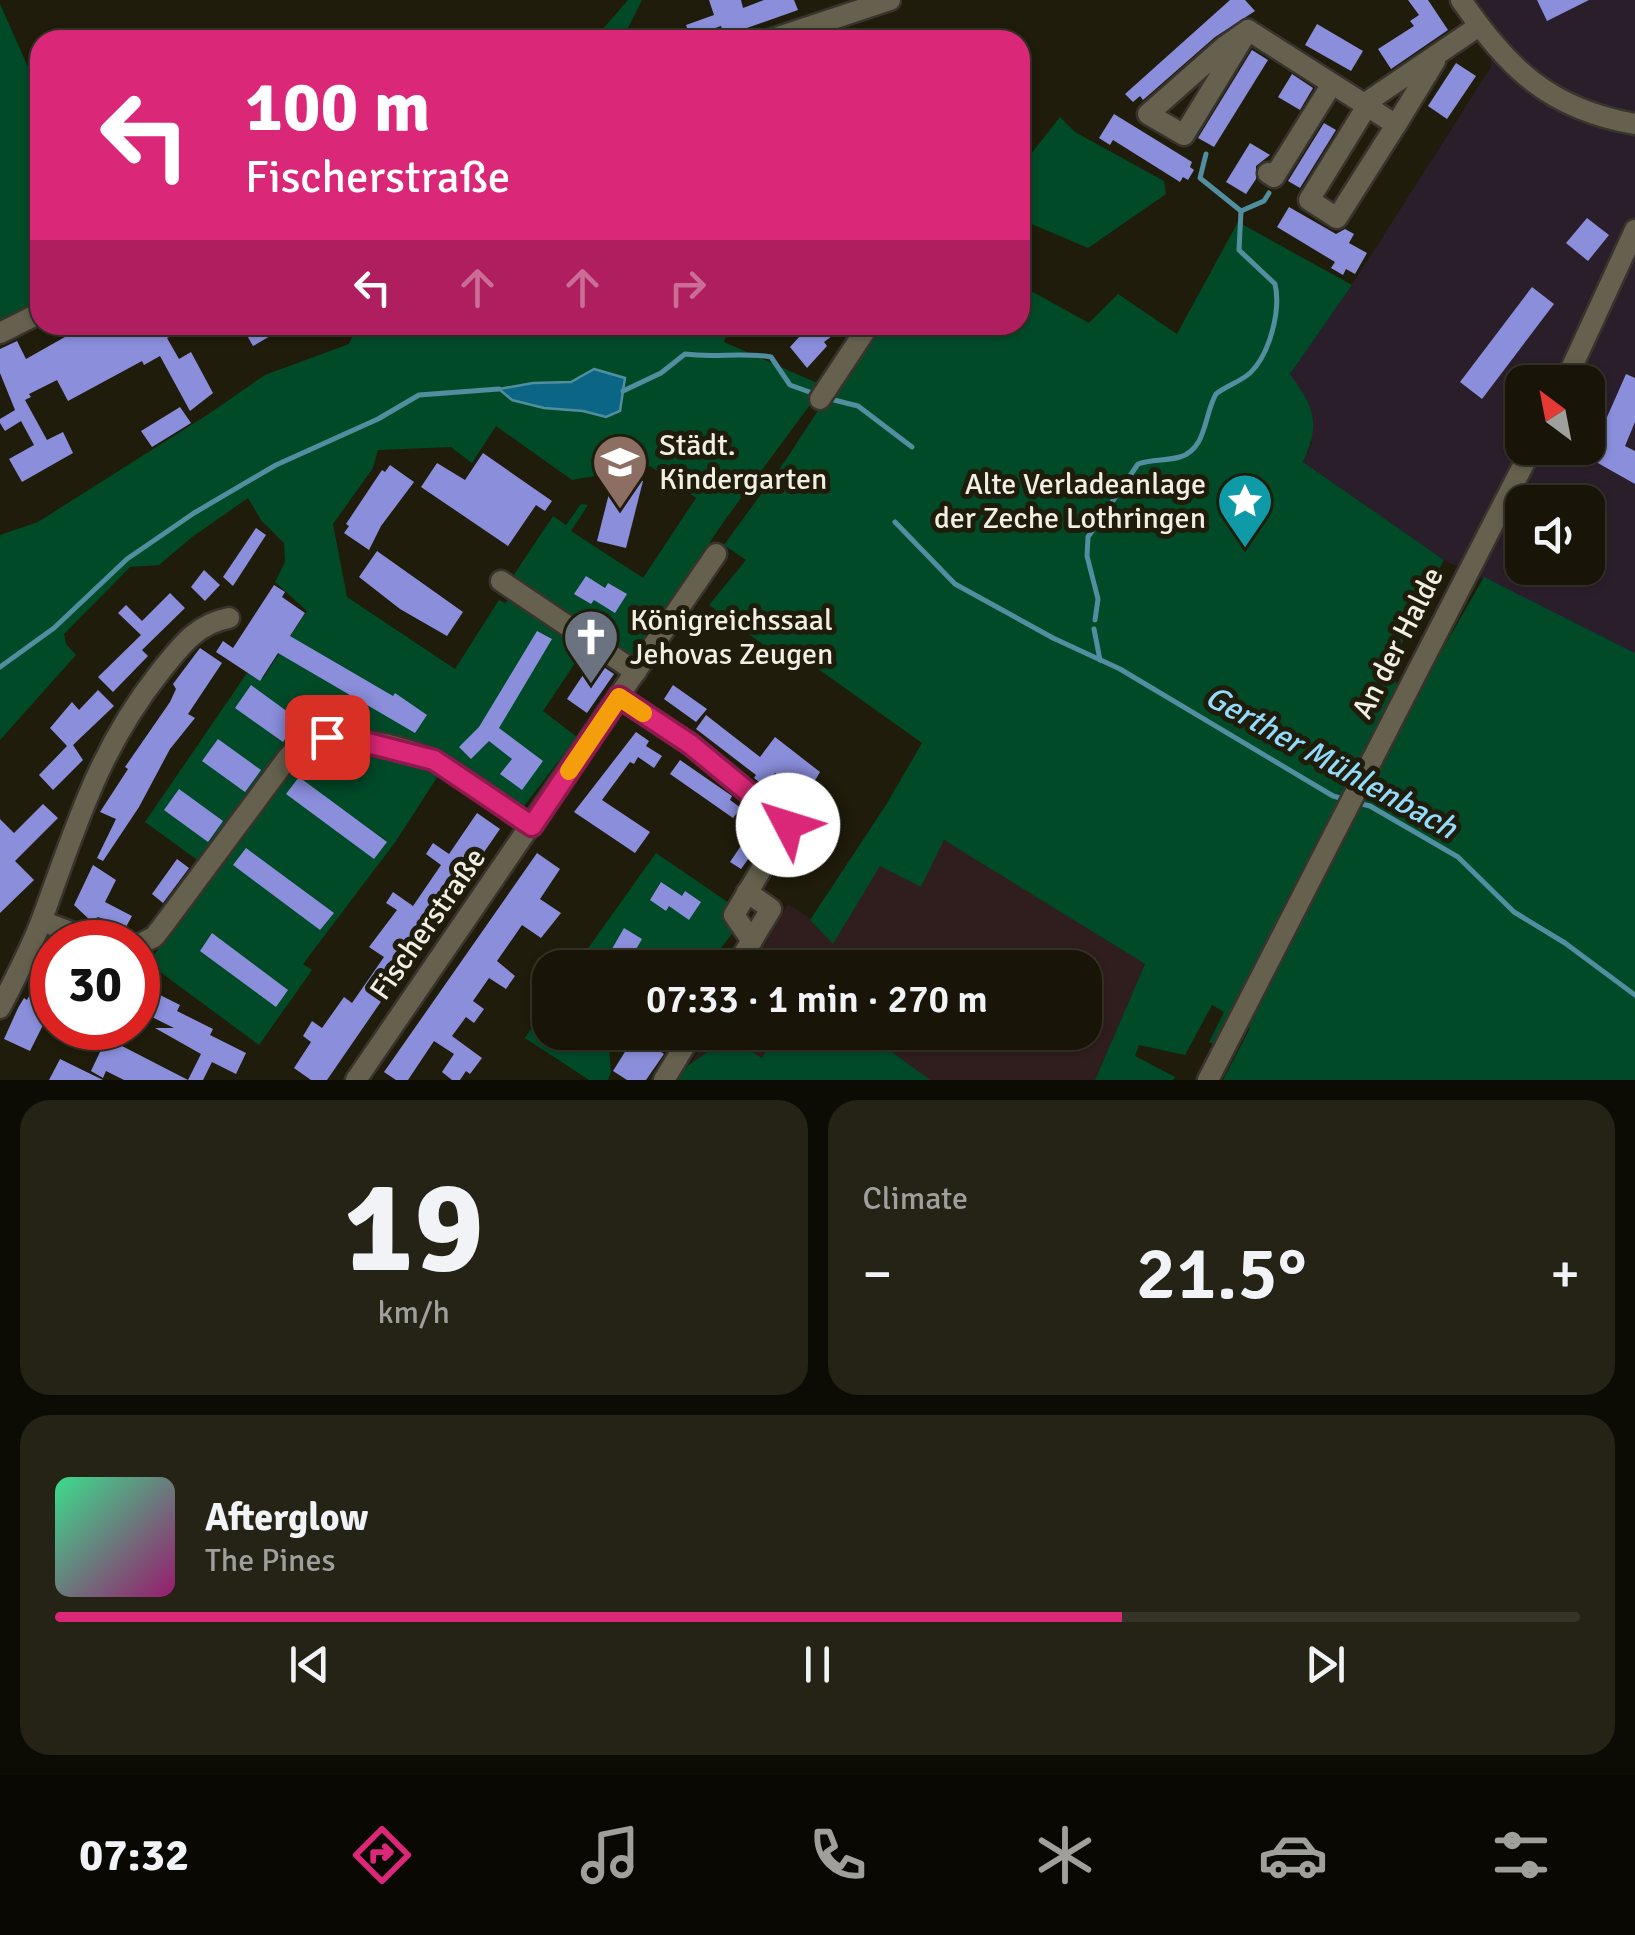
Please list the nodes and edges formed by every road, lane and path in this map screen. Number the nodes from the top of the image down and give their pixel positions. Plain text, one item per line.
1 (890, 0) edge
2 (1461, 0) edge
3 (1479, 26) junction
4 (799, 30) edge
5 (1248, 30) junction
6 (1441, 51) junction
7 (1332, 84) junction
8 (1366, 105) junction
9 (1396, 124) junction
10 (1635, 124) edge
11 (1268, 173) dead end
12 (1635, 230) edge
13 (30, 318) edge
14 (0, 332) edge
15 (862, 335) edge
16 (1573, 365) edge
17 (820, 399) dead end
18 (1523, 465) edge
19 (716, 554) dead end
20 (502, 581) dead end
21 (230, 618) dead end
22 (636, 672) junction
23 (619, 697) junction
24 (532, 826) junction
25 (42, 920) edge
26 (160, 929) edge
27 (30, 946) edge
28 (746, 950) edge
29 (0, 1008) edge
30 (683, 1050) edge
31 (356, 1080) edge
32 (664, 1080) edge
33 (1208, 1080) edge

1 - 4 street
2 - 3 street
3 - 6 street
3 - 10 street
5 - 5 street
5 - 7 street
6 - 8 street
6 - 9 street
7 - 8 street
7 - 11 street
8 - 9 street
8 - 9 street
12 - 16 street
13 - 14 street
15 - 17 street
18 - 33 street, An der Halde
19 - 22 street, Fischerstraße
20 - 22 street
21 - 25 street
22 - 23 street, Fischerstraße
23 - 24 street, Fischerstraße
23 - 28 street
24 - 26 street
24 - 31 street, Fischerstraße
27 - 29 street
30 - 32 street

